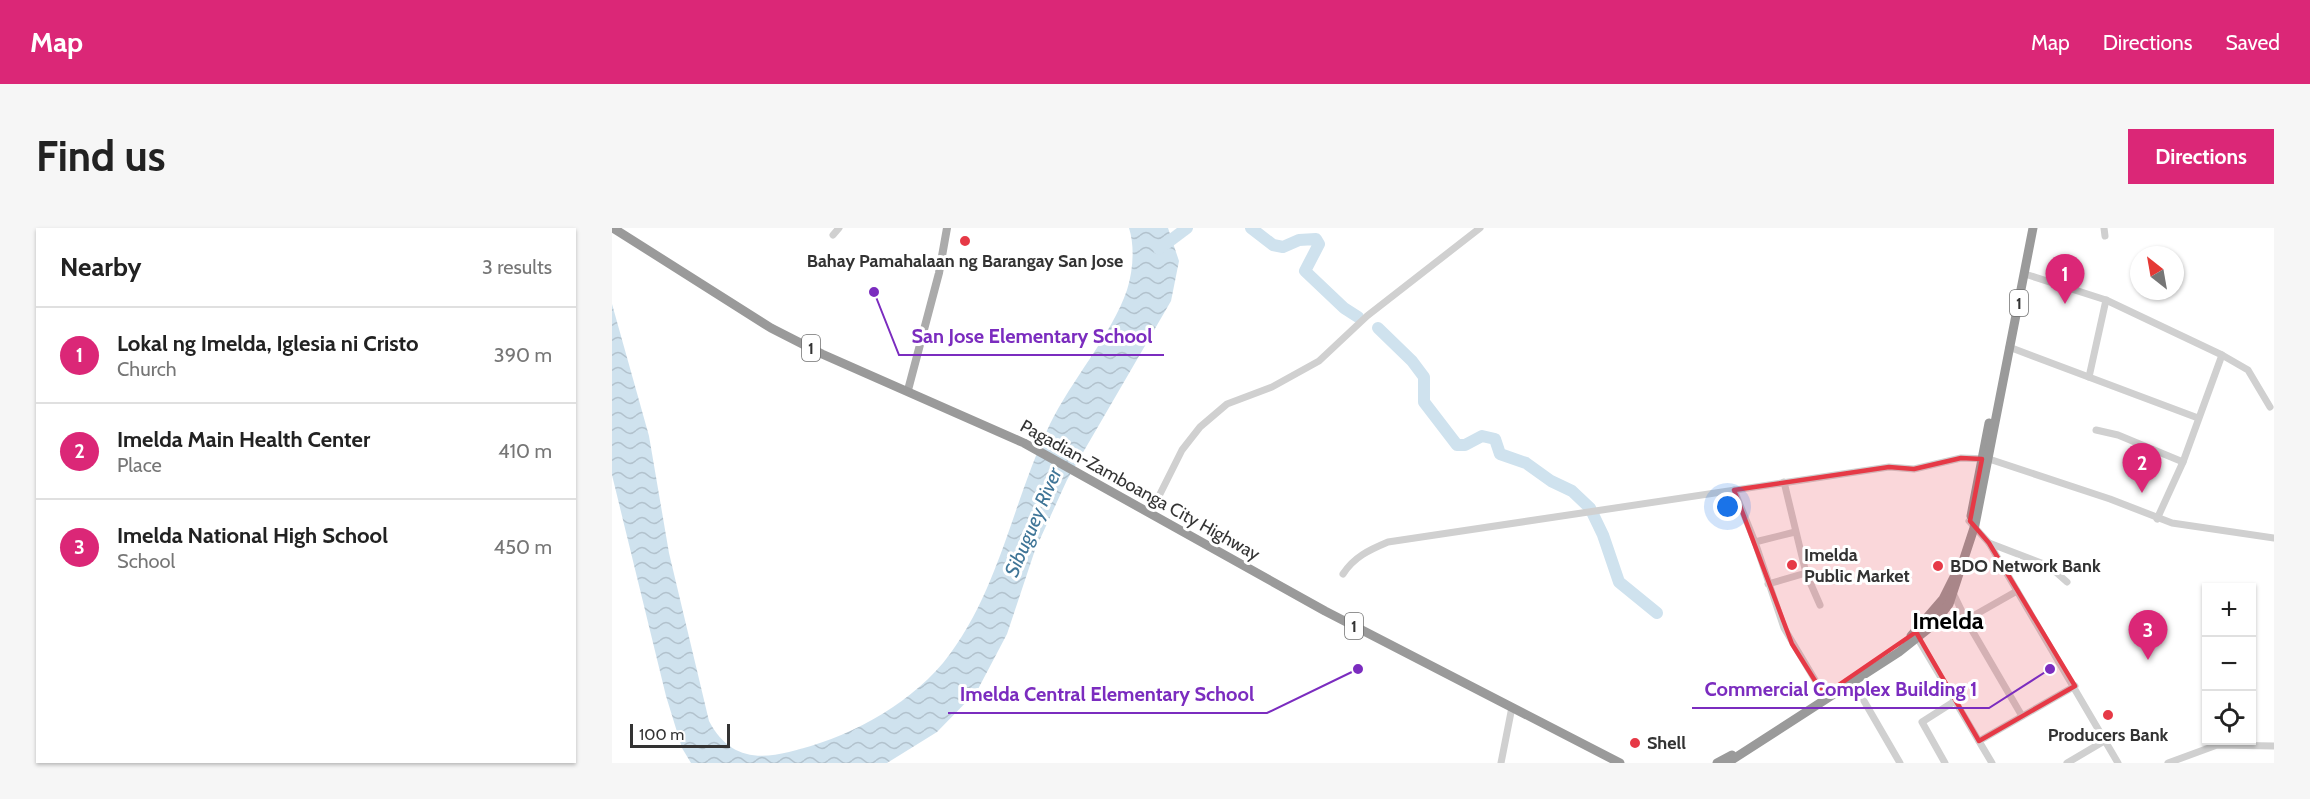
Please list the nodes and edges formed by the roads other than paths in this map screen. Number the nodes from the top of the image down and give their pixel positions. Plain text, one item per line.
1 (613, 228) edge
2 (839, 228) edge
3 (947, 228) edge
4 (1480, 228) edge
5 (2033, 228) edge
6 (833, 235) dead end
7 (2025, 274) junction
8 (2106, 300) junction
9 (2009, 347) junction
10 (2222, 355) junction
11 (2089, 377) junction
12 (908, 390) junction
13 (2270, 407) dead end
14 (2198, 418) junction
15 (2096, 430) dead end
16 (1985, 459) junction
17 (2183, 462) junction
18 (1784, 482) junction
19 (1734, 490) junction
20 (1151, 512) junction
21 (2157, 519) junction
22 (1972, 523) junction
23 (1795, 532) junction
24 (2274, 538) edge
25 (1755, 542) junction
26 (1989, 543) junction
27 (1806, 573) junction
28 (1343, 574) dead end
29 (2067, 582) dead end
30 (1768, 584) junction
31 (2017, 591) junction
32 (1954, 595) junction
33 (1820, 605) dead end
34 (1966, 621) junction
35 (1916, 635) junction
36 (1853, 682) junction
37 (2075, 686) junction
38 (1824, 695) junction
39 (1955, 701) junction
40 (1512, 707) junction
41 (2022, 716) junction
42 (2106, 740) junction
43 (1979, 741) junction
44 (2274, 746) edge
45 (1501, 763) edge
46 (1620, 763) edge
47 (1717, 763) edge
48 (1727, 763) edge
49 (1900, 763) edge
50 (1945, 763) edge
51 (1992, 763) edge
52 (2067, 763) edge
53 (2118, 763) edge
54 (2168, 763) edge

1 - 12 highway, Pagadian-Zamboanga City Highway / 1
2 - 6 street
3 - 12 main road
4 - 20 street
5 - 7 highway, 1
7 - 8 street
7 - 9 highway, 1
8 - 10 street
8 - 11 street
9 - 11 street
9 - 16 highway, 1
10 - 13 street
10 - 14 street
11 - 14 street
12 - 20 highway, Pagadian-Zamboanga City Highway / 1
14 - 17 street
15 - 17 street
16 - 18 street
16 - 21 street
16 - 22 highway, 1
17 - 21 street
18 - 19 street
18 - 23 street
19 - 25 street
19 - 28 street
20 - 40 highway, Pagadian-Zamboanga City Highway / 1
21 - 24 street
22 - 26 street
22 - 32 highway, 1
22 - 35 highway, 1
23 - 25 street
23 - 27 street
25 - 30 street
26 - 29 street
26 - 31 street
27 - 30 street
27 - 33 street
30 - 38 street
31 - 34 street
31 - 37 street
32 - 34 street
32 - 35 highway, 1
34 - 41 street
35 - 36 highway, 1
35 - 38 highway, 1
35 - 39 street
36 - 48 highway, 1
36 - 49 street
37 - 41 street
37 - 42 street
38 - 47 highway, 1
39 - 43 street
39 - 50 street
40 - 45 street
40 - 46 highway, Pagadian-Zamboanga City Highway / 1
41 - 43 street
42 - 52 street
42 - 53 street
43 - 51 street
44 - 54 street

